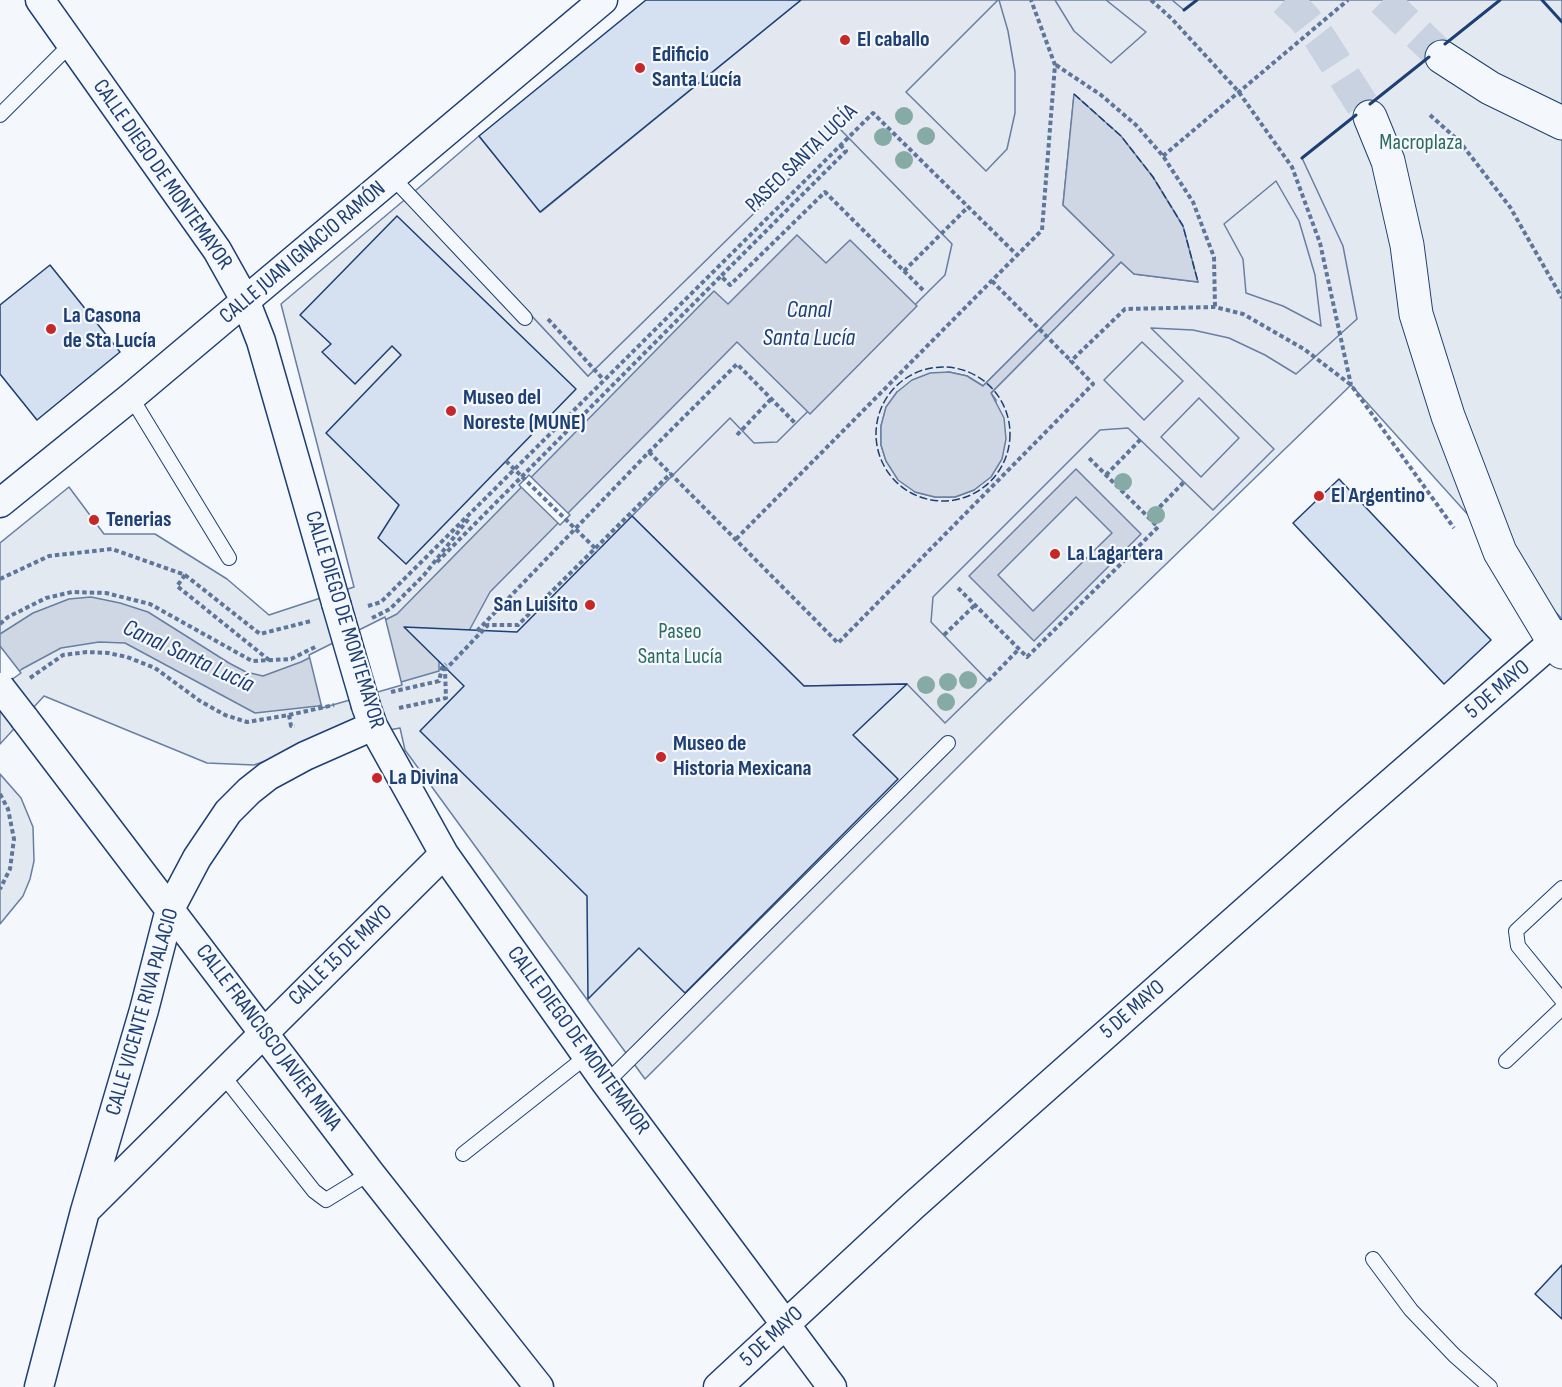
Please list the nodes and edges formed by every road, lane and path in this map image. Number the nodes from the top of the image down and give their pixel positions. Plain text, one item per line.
1 (40, 0) edge
2 (603, 0) edge
3 (1031, 0) edge
4 (1151, 0) edge
5 (1348, 0) edge
6 (70, 45) junction
7 (1443, 57) tunnel mouth
8 (1055, 65) junction
9 (1238, 91) junction
10 (0, 115) edge
11 (1430, 115) dead end
12 (1370, 117) tunnel mouth
13 (1562, 123) edge
14 (840, 145) junction
15 (1163, 156) junction
16 (393, 178) junction
17 (968, 207) junction
18 (1018, 256) junction
19 (904, 271) junction
20 (721, 276) junction
21 (992, 281) junction
22 (925, 292) dead end
23 (1562, 298) edge
24 (245, 300) junction
25 (1215, 307) junction
26 (525, 318) dead end
27 (1071, 361) junction
28 (1351, 385) junction
29 (131, 397) junction
30 (771, 399) junction
31 (796, 424) dead end
32 (737, 435) dead end
33 (1140, 440) dead end
34 (649, 452) junction
35 (1088, 457) dead end
36 (506, 461) dead end
37 (672, 475) junction
38 (1106, 475) junction
39 (1184, 482) dead end
40 (483, 500) junction
41 (0, 503) edge
42 (1149, 518) junction
43 (1456, 531) dead end
44 (736, 539) junction
45 (598, 551) dead end
46 (229, 558) dead end
47 (185, 575) junction
48 (424, 575) junction
49 (0, 579) edge
50 (958, 588) dead end
51 (975, 605) junction
52 (337, 610) junction
53 (370, 618) dead end
54 (0, 624) edge
55 (479, 632) junction
56 (944, 635) dead end
57 (1559, 643) edge
58 (321, 644) dead end
59 (1019, 649) junction
60 (270, 661) junction
61 (448, 667) dead end
62 (988, 681) dead end
63 (13, 684) edge
64 (289, 715) dead end
65 (370, 716) junction
66 (948, 743) dead end
67 (0, 794) edge
68 (444, 854) junction
69 (1562, 888) edge
70 (0, 889) edge
71 (171, 909) junction
72 (1562, 1000) edge
73 (1562, 1008) edge
74 (263, 1032) junction
75 (587, 1056) junction
76 (1506, 1061) dead end
77 (221, 1073) junction
78 (606, 1083) junction
79 (463, 1154) dead end
80 (370, 1173) junction
81 (85, 1211) junction
82 (1373, 1258) dead end
83 (785, 1325) junction
84 (39, 1387) edge
85 (539, 1387) edge
86 (718, 1387) edge
87 (832, 1387) edge
88 (1490, 1387) edge

1 - 6 street, CALLE DIEGO DE MONTEMAYOR
2 - 16 street, CALLE JUAN IGNACIO RAMÓN
3 - 8 path
4 - 9 path
5 - 9 path
6 - 10 lane
6 - 24 street, CALLE DIEGO DE MONTEMAYOR
7 - 13 street
8 - 15 path
8 - 18 path
9 - 15 path
9 - 28 path
11 - 23 path
12 - 57 street
14 - 17 path, PASEO SANTA LUCÍA
14 - 20 path
14 - 40 path, PASEO SANTA LUCÍA
15 - 25 path
16 - 24 street, CALLE JUAN IGNACIO RAMÓN
16 - 26 lane
17 - 18 path, PASEO SANTA LUCÍA
17 - 19 path
18 - 21 path
19 - 20 path
19 - 22 path
20 - 48 path
21 - 27 path
21 - 44 path
24 - 29 street, CALLE JUAN IGNACIO RAMÓN
24 - 52 street, CALLE DIEGO DE MONTEMAYOR
25 - 27 path
25 - 28 path
27 - 44 path
28 - 43 path
29 - 41 street, CALLE JUAN IGNACIO RAMÓN
29 - 46 lane
30 - 31 path
30 - 32 path
30 - 34 path
33 - 38 path
34 - 37 path
34 - 55 path
35 - 38 path
36 - 45 path, bridge
37 - 44 path
37 - 55 path
38 - 42 path
39 - 42 path
40 - 48 path, PASEO SANTA LUCÍA
40 - 52 path, PASEO SANTA LUCÍA
42 - 59 path
47 - 49 path, PASEO SANTA LUCÍA
47 - 52 path, PASEO SANTA LUCÍA
47 - 60 path
48 - 53 path, PASEO SANTA LUCÍA
50 - 51 path
51 - 56 path
51 - 59 path
52 - 65 street, CALLE DIEGO DE MONTEMAYOR, bridge
54 - 60 path
55 - 61 path
57 - 83 street, 5 DE MAYO
58 - 60 path
59 - 62 path
63 - 64 path
63 - 71 street, CALLE FRANCISCO JAVIER MINA, bridge
65 - 68 street, CALLE DIEGO DE MONTEMAYOR
65 - 71 street, CALLE VICENTE RIVA PALACIO
66 - 78 lane
67 - 70 path
68 - 74 street, CALLE 15 DE MAYO
68 - 75 street, CALLE DIEGO DE MONTEMAYOR
69 - 72 lane
71 - 74 street, CALLE FRANCISCO JAVIER MINA
71 - 81 street, CALLE VICENTE RIVA PALACIO
73 - 76 lane
74 - 77 street, CALLE 15 DE MAYO
74 - 80 street, CALLE FRANCISCO JAVIER MINA
75 - 78 street, CALLE DIEGO DE MONTEMAYOR
75 - 79 lane
77 - 80 lane
77 - 81 street, CALLE 15 DE MAYO
78 - 83 street, CALLE DIEGO DE MONTEMAYOR
80 - 85 street, CALLE FRANCISCO JAVIER MINA
81 - 84 street, CALLE VICENTE RIVA PALACIO
82 - 88 lane
83 - 86 street, 5 DE MAYO
83 - 87 street, CALLE DIEGO DE MONTEMAYOR

